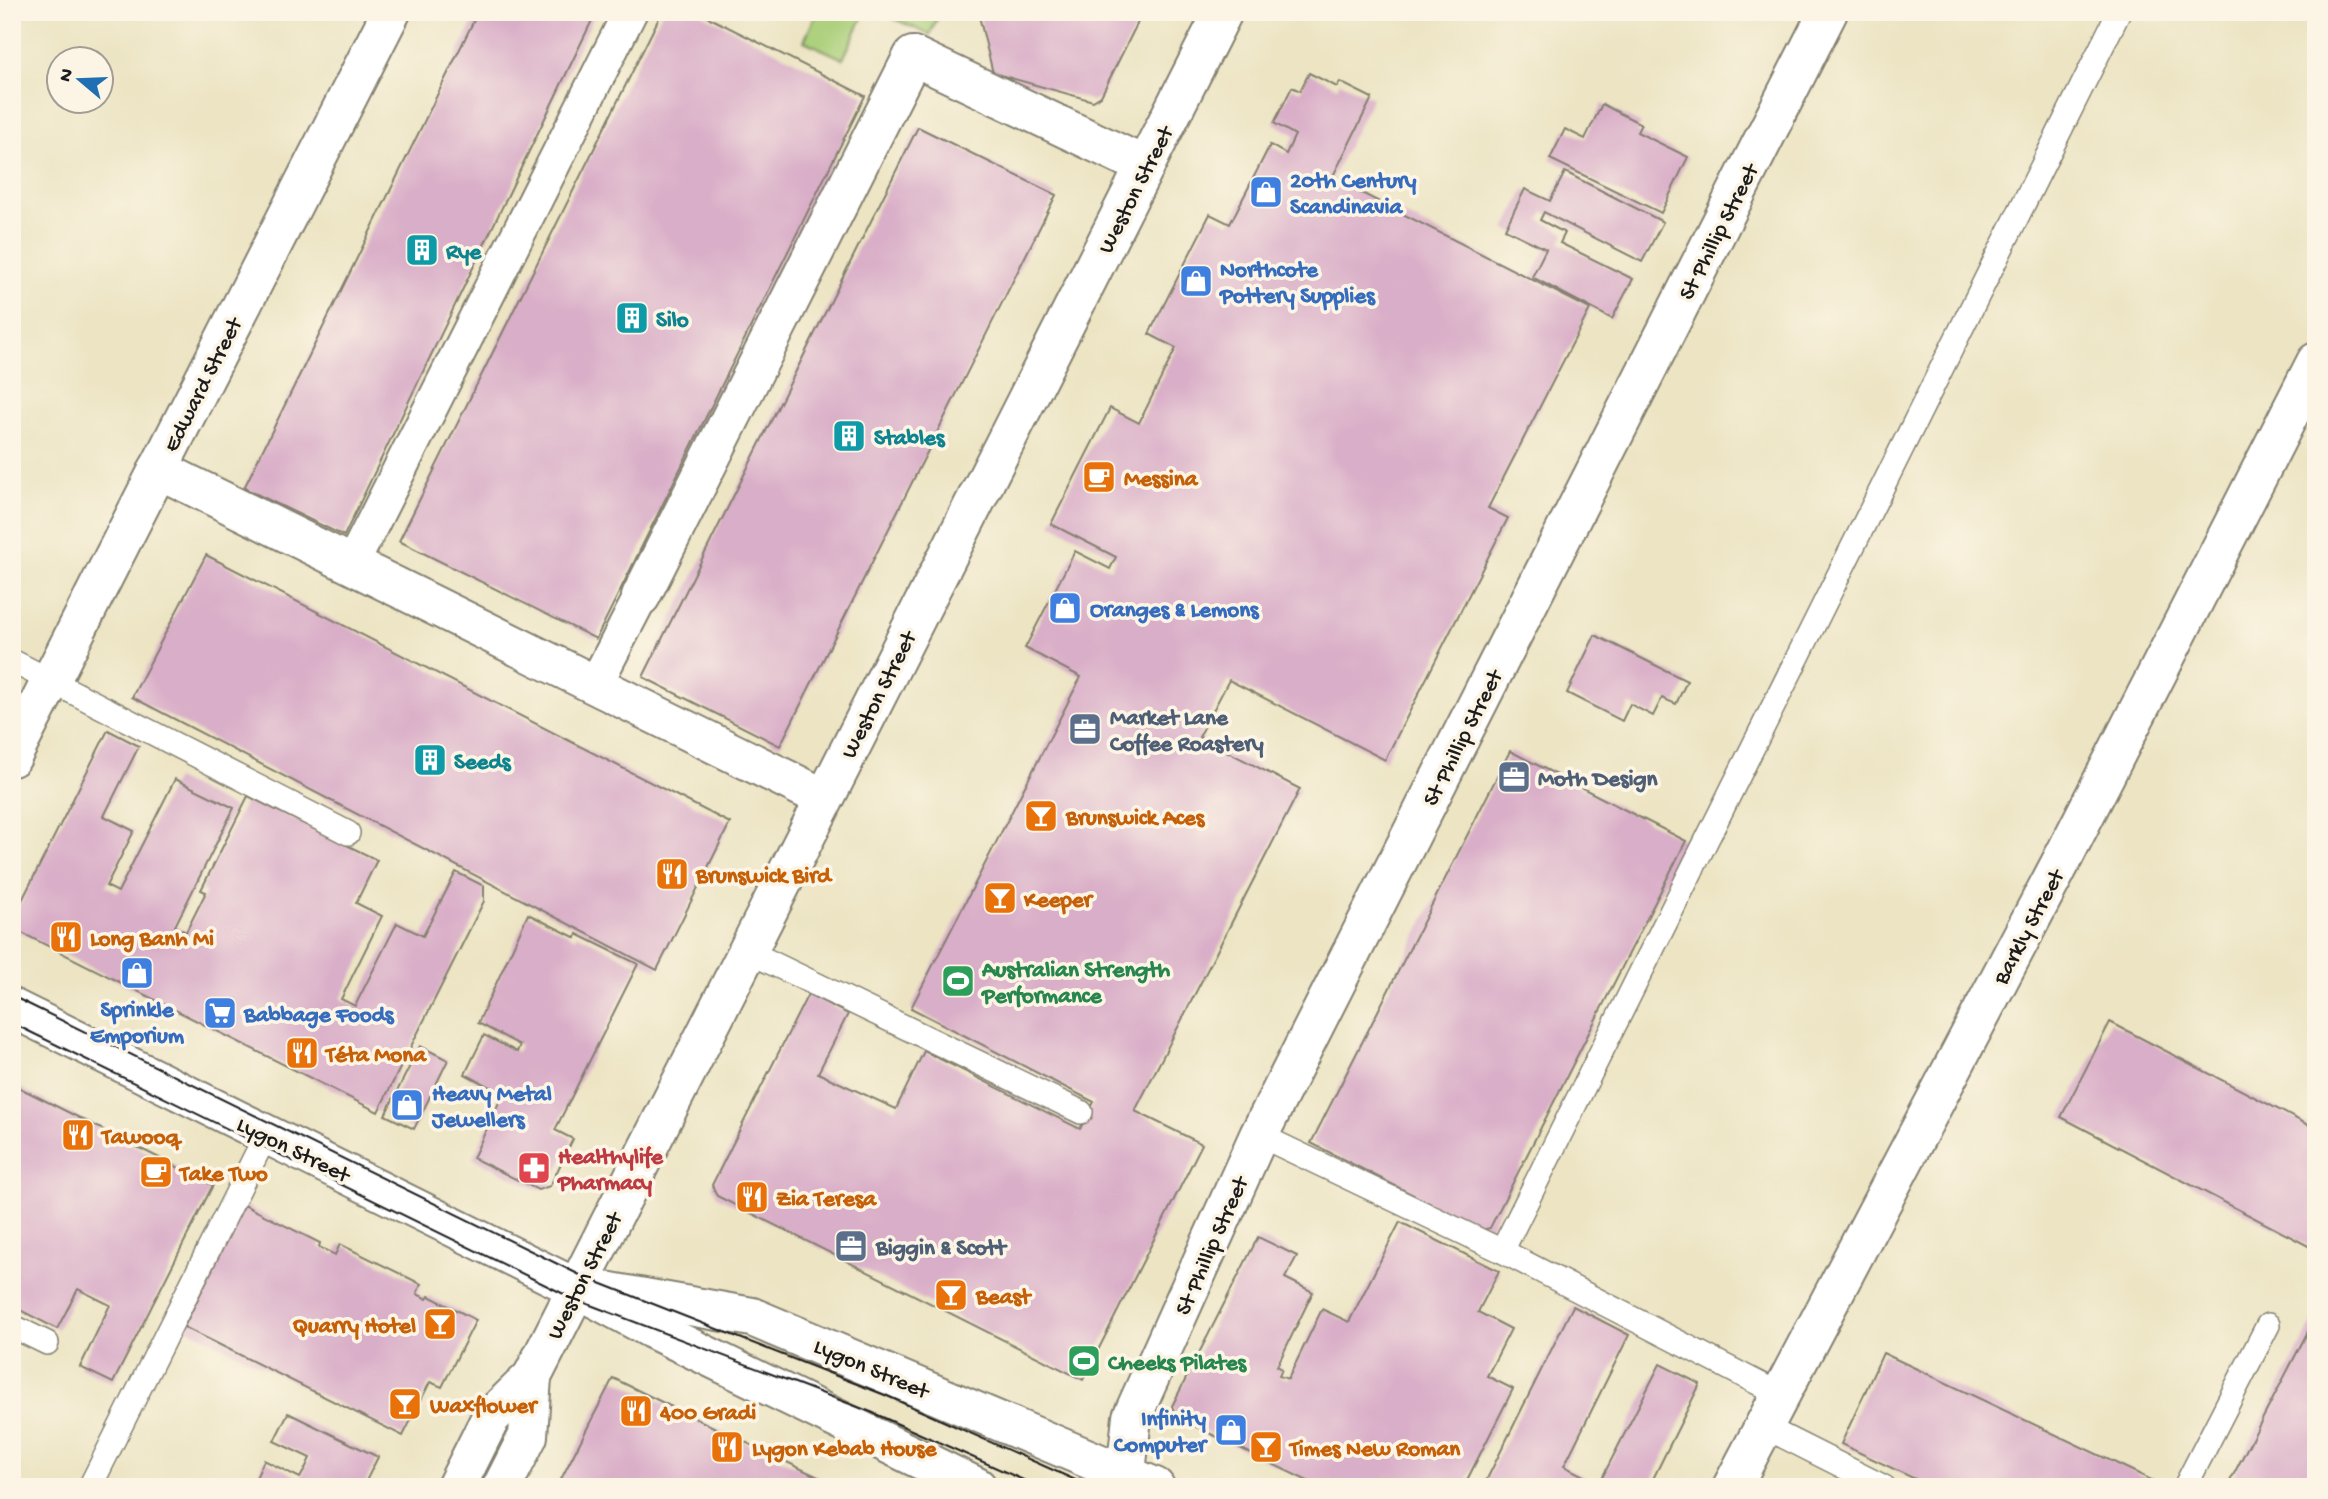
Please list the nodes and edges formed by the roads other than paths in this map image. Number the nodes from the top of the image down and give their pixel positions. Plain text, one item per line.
1 (391, 12) edge
2 (630, 12) edge
3 (1223, 12) edge
4 (1828, 12) edge
5 (2119, 12) edge
6 (1145, 166) junction
7 (2316, 362) edge
8 (158, 469) junction
9 (352, 564) junction
10 (641, 596) joint
11 (12, 661) edge
12 (50, 679) junction
13 (595, 685) junction
14 (12, 757) edge
15 (824, 798) junction
16 (348, 834) dead end
17 (747, 951) junction
18 (12, 1008) edge
19 (1080, 1112) dead end
20 (266, 1135) junction
21 (1259, 1136) junction
22 (1502, 1251) junction
23 (576, 1288) junction
24 (2268, 1325) dead end
25 (12, 1326) edge
26 (47, 1343) dead end
27 (532, 1377) junction
28 (1771, 1410) junction
29 (1141, 1480) edge
30 (90, 1487) edge
31 (456, 1487) edge
32 (502, 1487) edge
33 (977, 1487) edge
34 (1732, 1487) edge
35 (1884, 1487) edge
36 (2185, 1487) edge

1 - 8 street, Edward Street
2 - 9 street
3 - 6 street, Weston Street
4 - 21 street, St Phillip Street
5 - 22 lane
6 - 10 street
6 - 15 street, Weston Street
7 - 28 street, Barkly Street
8 - 9 street
8 - 12 street, Edward Street
9 - 13 street
10 - 13 street
11 - 12 lane
12 - 14 street, Edward Street
12 - 16 lane
13 - 15 street
15 - 17 street, Weston Street
17 - 19 lane
17 - 23 street, Weston Street
18 - 20 street, Lygon Street
20 - 23 street, Lygon Street
20 - 30 lane
21 - 22 lane
21 - 29 street, St Phillip Street
22 - 28 lane
23 - 27 street, Weston Street
23 - 29 street, Lygon Street
23 - 33 street, Lygon Street
24 - 36 lane
25 - 26 lane
27 - 31 street, Weston Street
27 - 32 street, Weston Street
28 - 34 street, Barkly Street
28 - 35 lane

